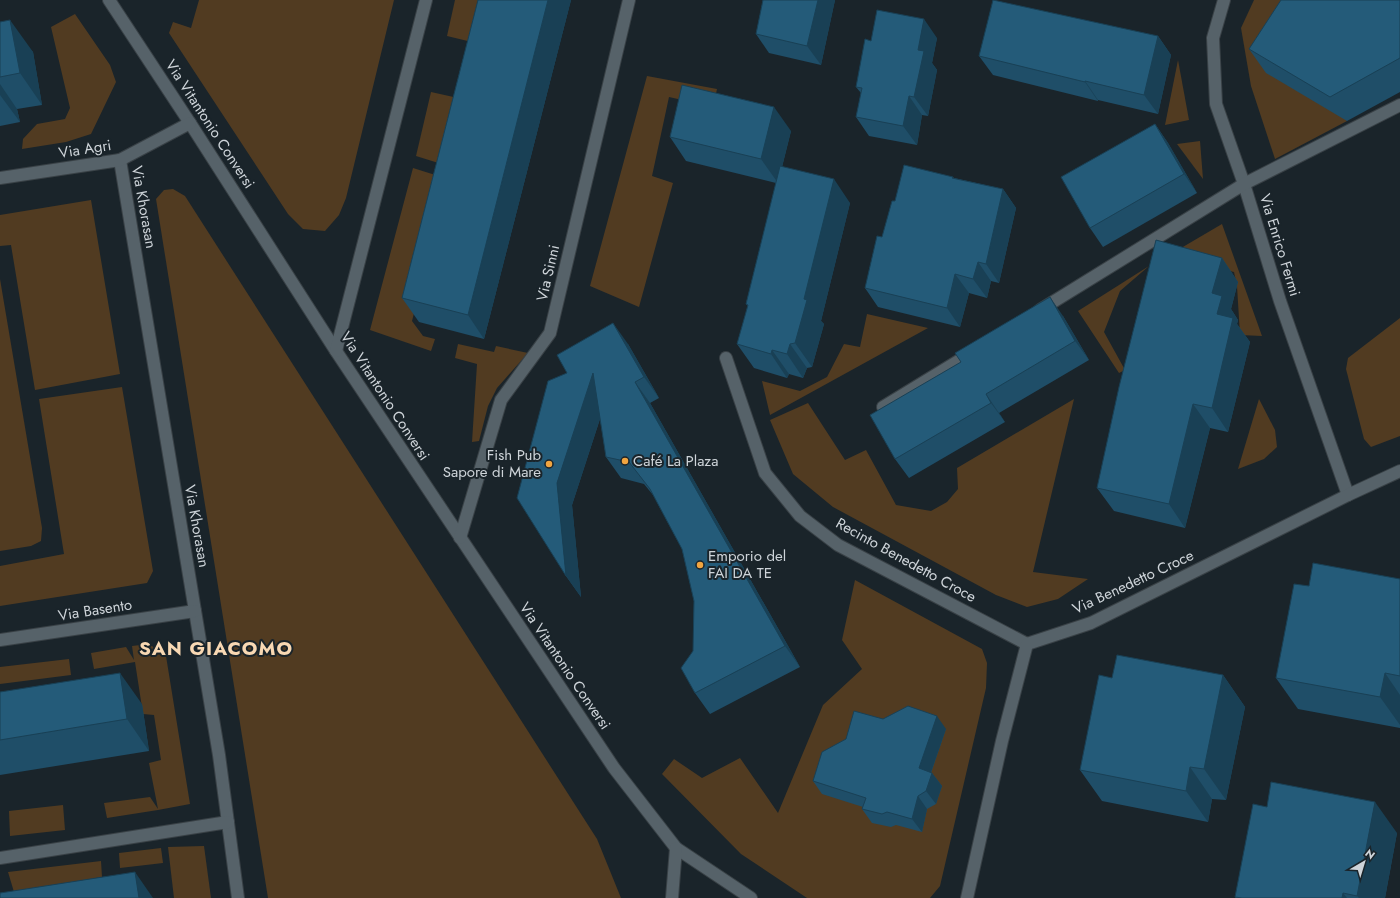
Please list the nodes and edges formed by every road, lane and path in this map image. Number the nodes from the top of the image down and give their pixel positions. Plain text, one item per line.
1 (109, 0) edge
2 (426, 0) edge
3 (629, 0) edge
4 (1224, 0) edge
5 (1400, 105) edge
6 (190, 123) junction
7 (120, 160) junction
8 (0, 178) edge
9 (1244, 184) junction
10 (1030, 316) edge
11 (983, 345) edge
12 (336, 351) junction
13 (726, 358) dead end
14 (883, 407) edge
15 (1400, 471) edge
16 (1348, 495) junction
17 (460, 538) junction
18 (195, 611) junction
19 (0, 640) edge
20 (1027, 644) junction
21 (228, 822) junction
22 (676, 848) junction
23 (0, 858) edge
24 (238, 898) edge
25 (672, 898) edge
26 (751, 898) edge
27 (967, 898) edge

1 - 6 street, Via Vitantonio Conversi
2 - 12 street
3 - 17 street, Via Sinni
4 - 9 street, Via Enrico Fermi
5 - 9 street
6 - 7 street, Via Agri
6 - 12 street, Via Vitantonio Conversi
7 - 8 street, Via Agri
7 - 18 street, Via Khorasan
9 - 10 street
9 - 16 street, Via Enrico Fermi
11 - 14 street
12 - 17 street, Via Vitantonio Conversi
13 - 20 street, Recinto Benedetto Croce
15 - 16 street, Via Benedetto Croce
16 - 20 street, Via Benedetto Croce
17 - 22 street, Via Vitantonio Conversi
18 - 19 street, Via Basento
18 - 21 street, Via Khorasan
20 - 27 street
21 - 23 street
21 - 24 street, Via Khorasan
22 - 25 street
22 - 26 street, Via Vitantonio Conversi

